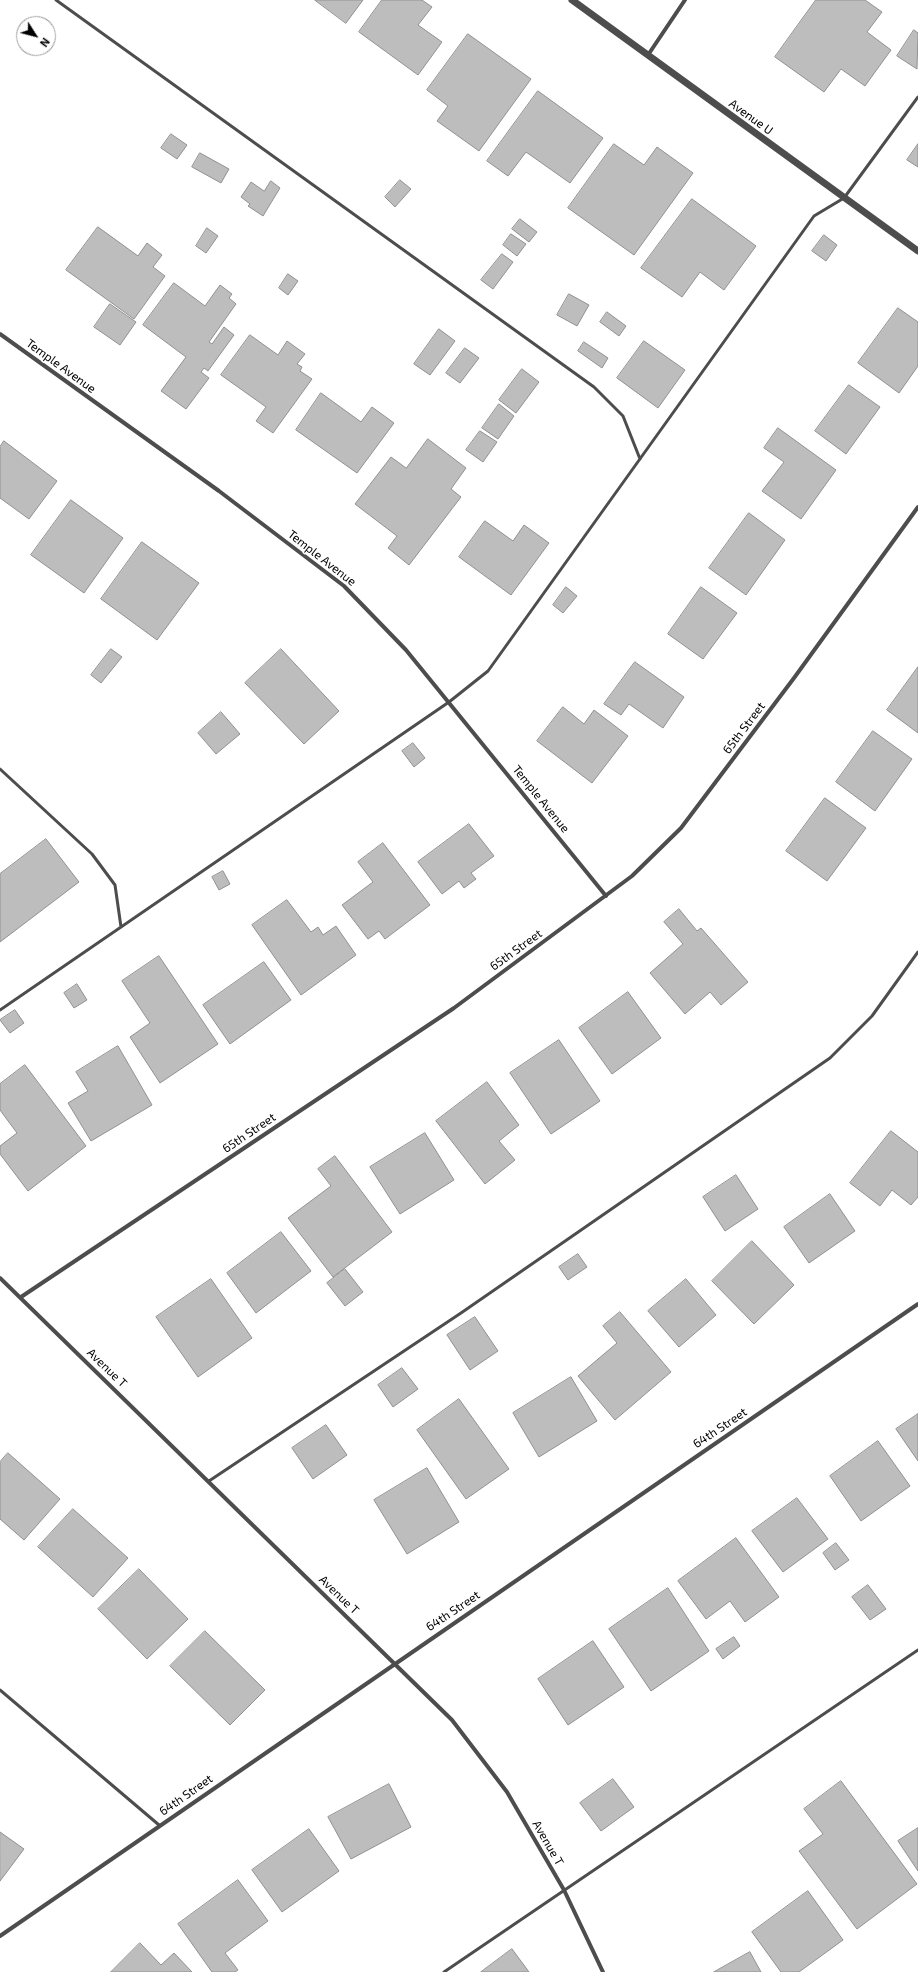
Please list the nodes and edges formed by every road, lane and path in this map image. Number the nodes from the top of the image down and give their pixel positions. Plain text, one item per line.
1 (56, 0) edge
2 (572, 0) edge
3 (685, 0) edge
4 (648, 55) junction
5 (918, 97) edge
6 (844, 198) junction
7 (918, 251) edge
8 (0, 334) edge
9 (640, 459) junction
10 (918, 506) edge
11 (448, 702) junction
12 (0, 769) edge
13 (606, 896) junction
14 (121, 927) junction
15 (918, 952) edge
16 (0, 1010) edge
17 (0, 1278) edge
18 (21, 1297) junction
19 (918, 1304) edge
20 (209, 1482) junction
21 (918, 1650) edge
22 (394, 1663) junction
23 (0, 1690) edge
24 (159, 1825) junction
25 (564, 1890) junction
26 (0, 1936) edge
27 (444, 1972) edge
28 (603, 1972) edge

1 - 9 lane
2 - 4 street, Avenue U
3 - 4 street
4 - 6 street, Avenue U
5 - 6 lane
6 - 7 street, Avenue U
6 - 9 lane
8 - 11 street, Temple Avenue
9 - 11 lane
10 - 13 street, 65th Street
11 - 13 street, Temple Avenue
11 - 14 lane
12 - 14 lane
13 - 18 street, 65th Street
14 - 16 lane
15 - 20 lane
17 - 18 street, Avenue T
18 - 20 street, Avenue T
19 - 22 street, 64th Street
20 - 22 street, Avenue T
21 - 25 lane
22 - 24 street, 64th Street
22 - 25 street, Avenue T
23 - 24 lane
24 - 26 street, 64th Street
25 - 27 lane
25 - 28 street, Avenue T

